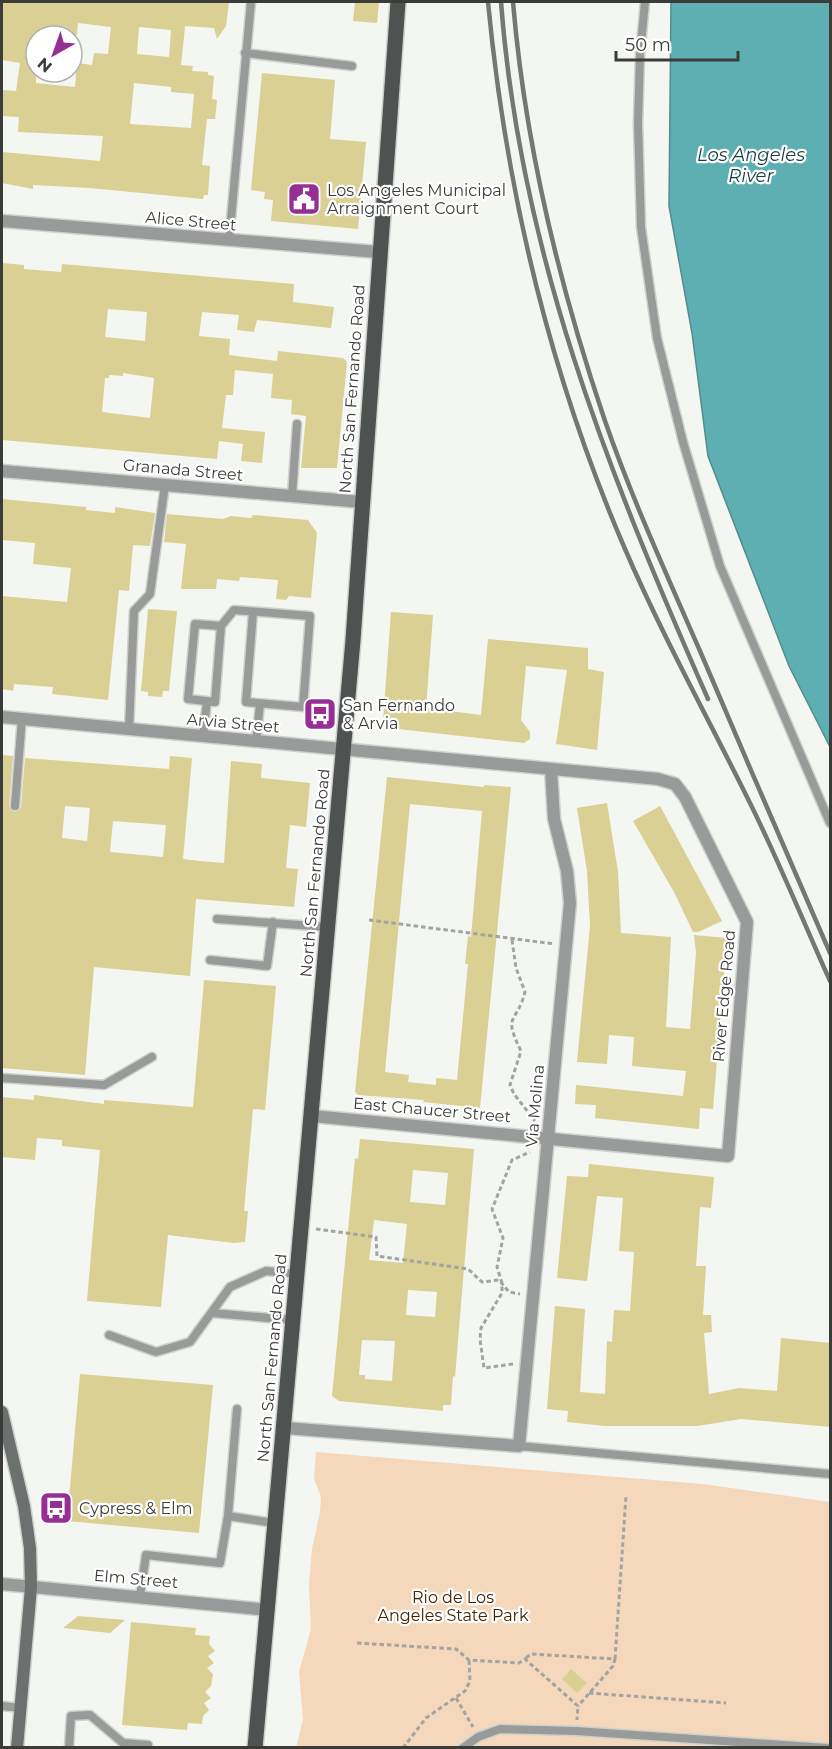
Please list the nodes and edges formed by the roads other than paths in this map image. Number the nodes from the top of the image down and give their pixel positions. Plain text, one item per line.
1 (251, 2) edge
2 (398, 2) edge
3 (645, 2) edge
4 (245, 53) junction
5 (352, 66) dead end
6 (2, 221) edge
7 (229, 241) junction
8 (378, 252) junction
9 (297, 424) dead end
10 (2, 471) edge
11 (165, 485) junction
12 (292, 496) junction
13 (362, 502) junction
14 (253, 612) junction
15 (221, 626) junction
16 (207, 701) junction
17 (260, 704) junction
18 (2, 717) edge
19 (22, 718) junction
20 (129, 730) junction
21 (203, 737) junction
22 (256, 742) junction
23 (344, 751) junction
24 (551, 770) junction
25 (675, 784) joint
26 (15, 806) dead end
27 (831, 823) edge
28 (217, 919) dead end
29 (273, 922) junction
30 (328, 927) junction
31 (210, 960) dead end
32 (152, 1057) dead end
33 (2, 1078) edge
34 (312, 1116) junction
35 (549, 1138) junction
36 (728, 1156) joint
37 (297, 1274) junction
38 (212, 1313) junction
39 (293, 1320) junction
40 (109, 1335) dead end
41 (237, 1408) dead end
42 (2, 1412) edge
43 (285, 1428) junction
44 (519, 1446) junction
45 (7, 1461) edge
46 (831, 1474) edge
47 (228, 1516) junction
48 (274, 1523) junction
49 (2, 1584) edge
50 (31, 1587) junction
51 (140, 1596) junction
52 (268, 1610) junction
53 (2, 1706) edge
54 (21, 1708) junction
55 (17, 1748) edge
56 (69, 1748) edge
57 (148, 1748) edge
58 (255, 1748) edge
59 (463, 1748) edge
60 (827, 1748) edge

1 - 4 lane
2 - 8 main road, North San Fernando Road
3 - 27 lane
4 - 5 lane
4 - 7 lane
6 - 7 street, Alice Street
7 - 8 street, Alice Street
8 - 13 main road, North San Fernando Road
9 - 12 lane
10 - 11 street, Granada Street
11 - 12 street, Granada Street
11 - 20 lane
12 - 13 street, Granada Street
13 - 23 main road, North San Fernando Road
14 - 15 lane
14 - 17 lane
14 - 17 lane
15 - 16 lane
15 - 16 lane
16 - 21 lane
17 - 22 lane
18 - 19 street, Arvia Street
19 - 20 street, Arvia Street
19 - 26 lane
20 - 21 street, Arvia Street
21 - 22 street, Arvia Street
22 - 23 street, Arvia Street
23 - 24 street, Arvia Street
23 - 30 main road, North San Fernando Road
24 - 25 street, Arvia Street
24 - 35 street, Via Molina
25 - 36 street, River Edge Road
28 - 29 lane
29 - 30 lane
29 - 31 lane
30 - 34 main road, North San Fernando Road
32 - 33 lane
34 - 35 street, East Chaucer Street
34 - 37 main road, North San Fernando Road
35 - 36 street, East Chaucer Street
35 - 44 street, Via Molina
37 - 38 lane
37 - 39 main road, North San Fernando Road
38 - 39 lane
38 - 40 lane
39 - 43 main road, North San Fernando Road
41 - 47 lane
42 - 45 street
43 - 44 street
43 - 48 main road, North San Fernando Road
44 - 46 lane
45 - 50 street
47 - 48 lane
47 - 51 lane
48 - 52 main road, North San Fernando Road
49 - 50 street, Elm Street
50 - 51 street, Elm Street
50 - 54 street
51 - 52 street, Elm Street
52 - 58 main road, North San Fernando Road
53 - 54 lane
54 - 55 street
56 - 57 lane
59 - 60 lane

